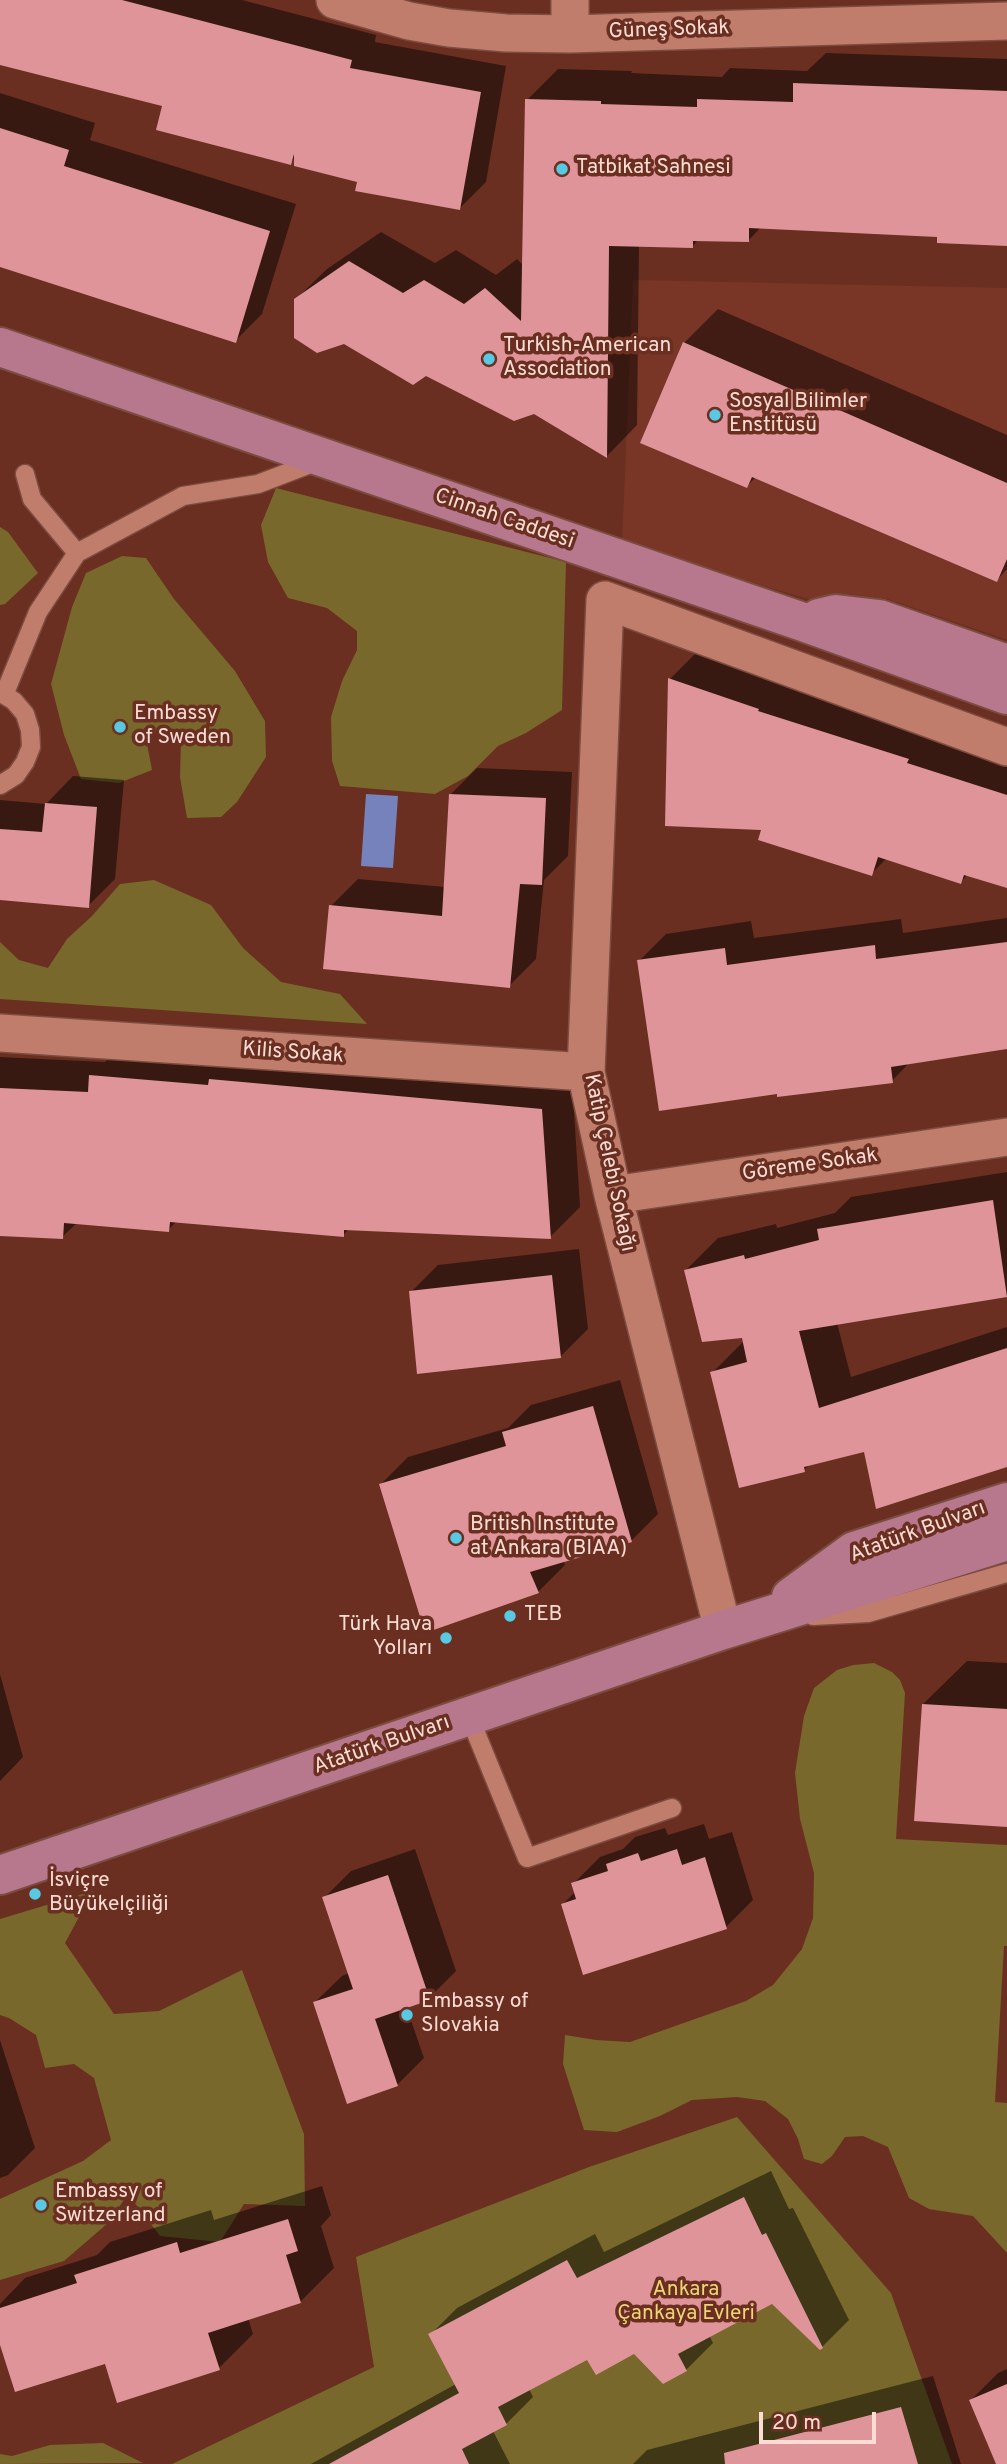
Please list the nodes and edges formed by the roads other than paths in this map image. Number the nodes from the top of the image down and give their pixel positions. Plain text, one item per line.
1 (335, 0) edge
2 (570, 17) edge
3 (1007, 21) edge
4 (0, 347) edge
5 (324, 458) junction
6 (26, 474) dead end
7 (77, 553) junction
8 (803, 622) junction
9 (1007, 664) edge
10 (2, 694) edge
11 (1007, 695) edge
12 (1007, 747) edge
13 (0, 785) edge
14 (0, 1033) edge
15 (586, 1072) junction
16 (1007, 1137) edge
17 (613, 1195) junction
18 (1007, 1502) edge
19 (1007, 1541) edge
20 (1007, 1573) edge
21 (764, 1617) junction
22 (723, 1630) junction
23 (470, 1716) junction
24 (672, 1808) dead end
25 (0, 1875) edge

1 - 2 street, Güneş Sokak
2 - 3 street, Güneş Sokak
4 - 5 main road, Cinnah Caddesi
5 - 7 lane
5 - 8 main road, Cinnah Caddesi
6 - 7 lane
7 - 10 lane
8 - 9 main road
8 - 11 main road, Cinnah Caddesi
10 - 13 lane
12 - 15 street, Katip Çelebi Sokağı
14 - 15 street, Kilis Sokak
15 - 17 street, Katip Çelebi Sokağı
16 - 17 street, Göreme Sokak
17 - 22 street, Katip Çelebi Sokağı
18 - 21 main road, Atatürk Bulvarı
19 - 21 main road, Atatürk Bulvarı
20 - 21 lane
21 - 22 main road, Atatürk Bulvarı
22 - 23 main road, Atatürk Bulvarı
23 - 24 lane
23 - 25 main road, Atatürk Bulvarı

